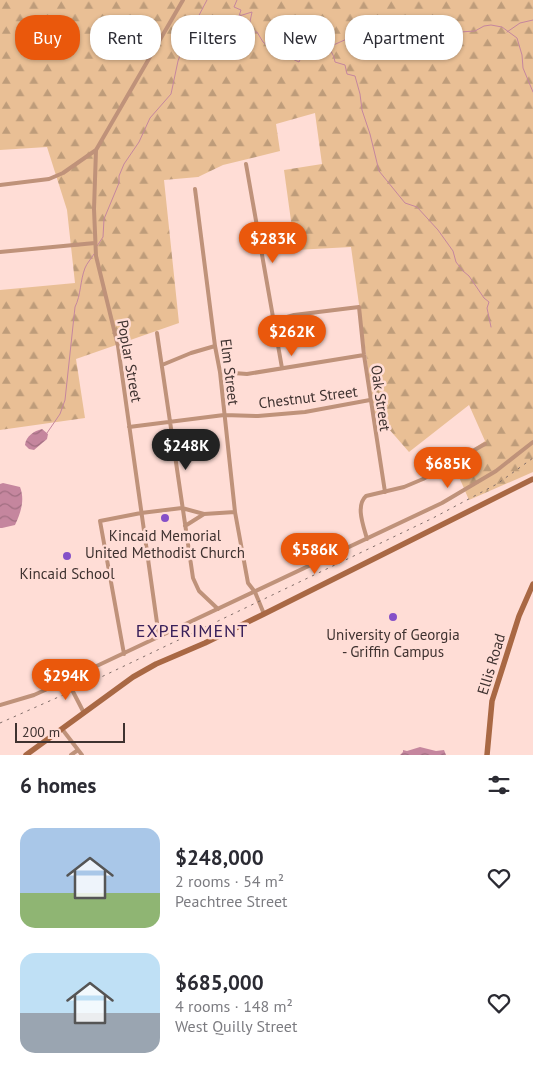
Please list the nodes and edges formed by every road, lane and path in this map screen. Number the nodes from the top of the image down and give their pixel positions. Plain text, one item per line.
1 (183, 0) edge
2 (96, 150) junction
3 (246, 164) dead end
4 (0, 185) edge
5 (195, 189) dead end
6 (95, 243) junction
7 (0, 252) edge
8 (273, 321) junction
9 (158, 333) dead end
10 (215, 346) junction
11 (364, 354) junction
12 (162, 365) junction
13 (282, 368) junction
14 (220, 372) junction
15 (370, 400) junction
16 (224, 415) junction
17 (170, 421) junction
18 (129, 427) junction
19 (533, 442) edge
20 (485, 444) dead end
21 (533, 479) edge
22 (384, 492) junction
23 (182, 508) junction
24 (235, 512) junction
25 (142, 513) junction
26 (204, 514) junction
27 (185, 526) junction
28 (367, 539) junction
29 (533, 584) edge
30 (254, 592) junction
31 (218, 609) junction
32 (264, 614) junction
33 (159, 637) junction
34 (124, 654) junction
35 (67, 680) junction
36 (0, 705) edge
37 (84, 713) junction
38 (62, 729) junction
39 (78, 750) junction
40 (26, 755) edge
41 (72, 755) edge
42 (82, 755) edge
43 (487, 755) edge

1 - 2 street
2 - 4 street
2 - 6 street, Poplar Street
3 - 8 street
5 - 10 street, Elm Street
6 - 7 street
6 - 18 street, Poplar Street
8 - 11 street, Oak Street
8 - 13 street
9 - 12 street
10 - 12 street
10 - 14 street, Elm Street
11 - 13 street
11 - 15 street, Oak Street
12 - 17 street
13 - 14 street
14 - 16 street, Elm Street
15 - 16 street, Chestnut Street
15 - 22 street, Oak Street
16 - 17 street, Chestnut Street
16 - 24 street, Elm Street
17 - 18 street, Chestnut Street
17 - 23 street
18 - 25 street, Poplar Street
19 - 28 street
20 - 22 street
21 - 32 main road
22 - 28 street
23 - 25 street
23 - 26 street
23 - 27 street
24 - 26 street
24 - 30 street, Elm Street
25 - 33 street, Poplar Street
25 - 34 street
26 - 27 street
27 - 31 street
28 - 30 street
29 - 43 main road, Ellis Road
30 - 31 street
30 - 32 street, Elm Street
31 - 33 street
32 - 37 main road
33 - 34 street
34 - 35 street
35 - 36 street
35 - 37 street
37 - 38 main road
38 - 39 street
38 - 40 main road
39 - 41 street
39 - 42 street

